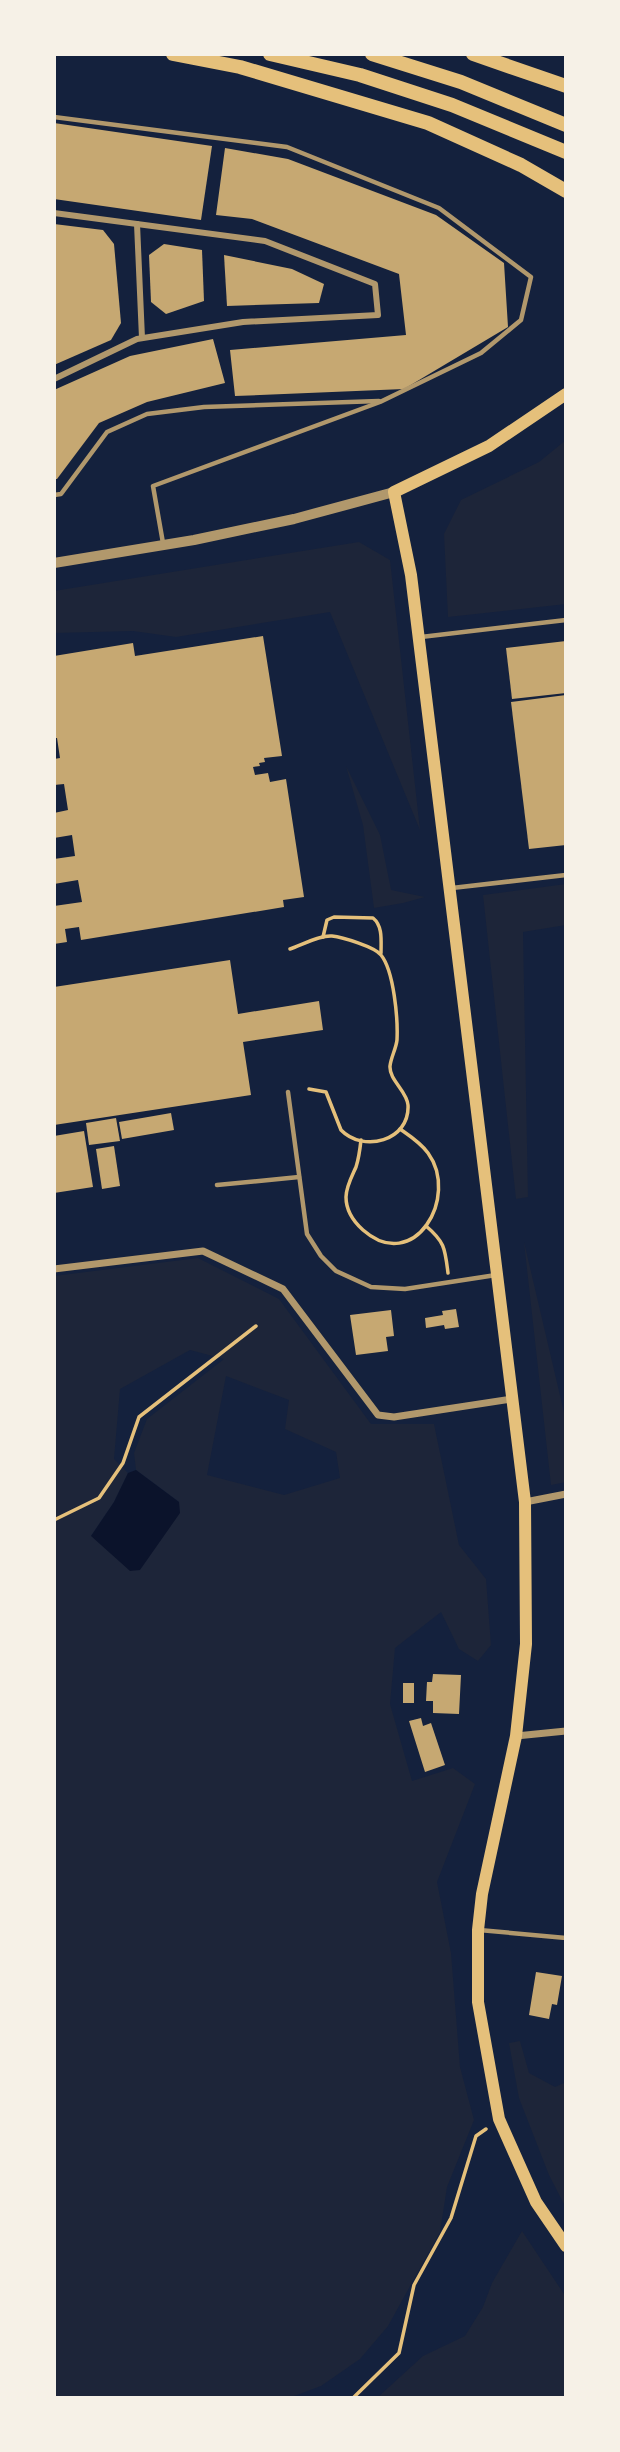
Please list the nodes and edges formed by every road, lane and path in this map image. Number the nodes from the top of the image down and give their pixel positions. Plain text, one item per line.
1 (173, 54) edge
2 (270, 54) edge
3 (372, 54) edge
4 (473, 54) edge
5 (566, 86) edge
6 (54, 117) edge
7 (566, 125) edge
8 (566, 152) edge
9 (566, 191) edge
10 (54, 212) edge
11 (136, 224) junction
12 (142, 338) junction
13 (54, 379) edge
14 (566, 394) edge
15 (383, 401) junction
16 (394, 492) junction
17 (54, 495) edge
18 (163, 545) junction
19 (54, 563) edge
20 (566, 620) edge
21 (419, 637) junction
22 (566, 875) edge
23 (450, 888) junction
24 (323, 937) junction
25 (290, 949) dead end
26 (381, 955) junction
27 (309, 1089) dead end
28 (288, 1092) dead end
29 (400, 1129) junction
30 (361, 1140) junction
31 (299, 1177) junction
32 (217, 1185) dead end
33 (427, 1226) junction
34 (54, 1269) edge
35 (497, 1275) junction
36 (448, 1282) junction
37 (256, 1326) dead end
38 (512, 1399) junction
39 (566, 1494) edge
40 (525, 1502) junction
41 (54, 1520) edge
42 (566, 1731) edge
43 (516, 1736) junction
44 (478, 1930) junction
45 (566, 1938) edge
46 (499, 2119) junction
47 (566, 2246) edge
48 (353, 2398) edge

1 - 9 main road
2 - 8 main road
3 - 7 main road
4 - 5 main road
6 - 15 lane
10 - 11 street
11 - 12 street
11 - 12 street
12 - 13 street
14 - 16 main road
15 - 17 lane
15 - 18 lane
16 - 18 street
16 - 21 main road
18 - 19 street
20 - 21 lane
21 - 23 main road
22 - 23 lane
23 - 35 main road
24 - 25 path
24 - 26 path
24 - 26 path
26 - 29 path
27 - 30 path
28 - 31 lane
29 - 30 path
29 - 33 path
30 - 33 path
31 - 32 lane
31 - 36 lane
33 - 36 path
34 - 38 street
35 - 36 lane
35 - 38 main road
37 - 41 path
38 - 40 main road
39 - 40 street
40 - 43 main road
42 - 43 street
43 - 44 main road
44 - 45 lane
44 - 46 main road
46 - 47 main road
46 - 48 path

